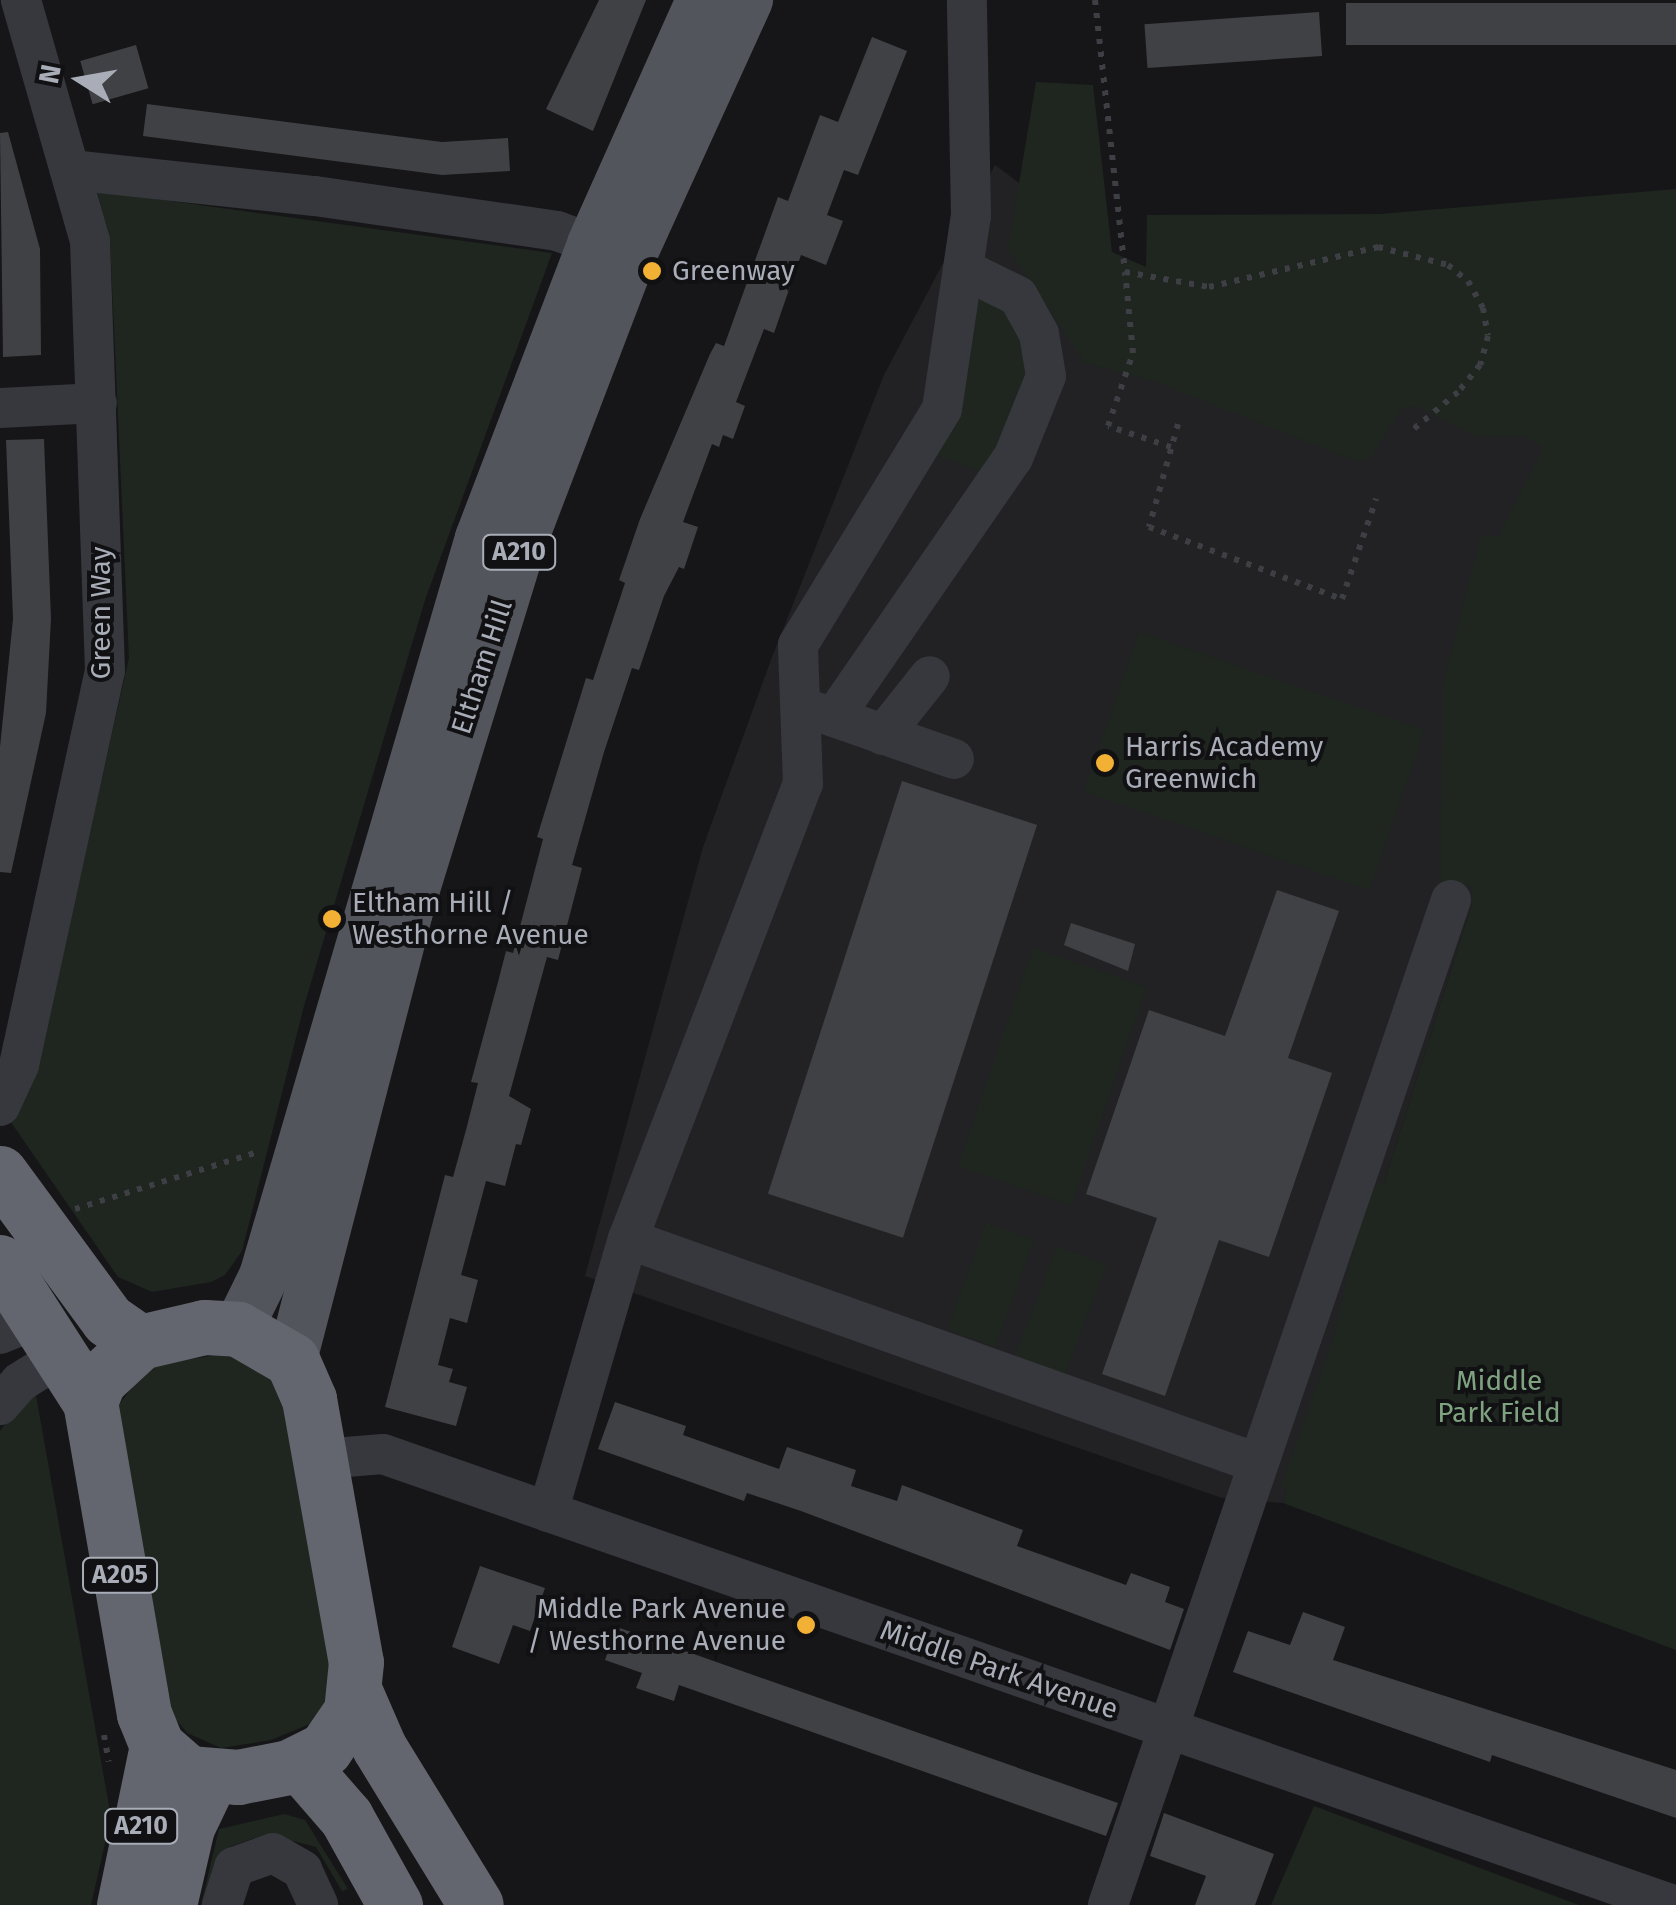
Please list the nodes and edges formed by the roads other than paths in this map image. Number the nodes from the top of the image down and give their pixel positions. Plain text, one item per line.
1 (21, 0) edge
2 (700, 0) edge
3 (748, 0) edge
4 (967, 0) edge
5 (71, 170) junction
6 (592, 244) junction
7 (962, 269) junction
8 (97, 403) junction
9 (0, 408) edge
10 (930, 676) dead end
11 (817, 713) junction
12 (883, 735) junction
13 (954, 759) dead end
14 (1451, 900) dead end
15 (0, 1106) edge
16 (0, 1173) edge
17 (628, 1239) junction
18 (0, 1262) edge
19 (238, 1329) junction
20 (35, 1335) edge
21 (140, 1342) junction
22 (292, 1360) junction
23 (90, 1402) junction
24 (0, 1404) edge
25 (322, 1460) junction
26 (1254, 1462) junction
27 (548, 1512) junction
28 (356, 1694) junction
29 (1170, 1730) junction
30 (157, 1746) junction
31 (299, 1763) junction
32 (211, 1778) junction
33 (124, 1905) edge
34 (169, 1905) edge
35 (222, 1905) edge
36 (318, 1905) edge
37 (395, 1905) edge
38 (476, 1905) edge
39 (1108, 1905) edge
40 (1673, 1905) edge

1 - 5 street, Green Way
2 - 6 main road, Eltham Hill / A210
3 - 22 main road, Eltham Hill / A210
4 - 7 street
5 - 6 street
5 - 8 street, Green Way
6 - 19 main road, Eltham Hill / A210
7 - 11 street
7 - 11 street
8 - 9 street
8 - 15 street, Green Way
10 - 12 street
11 - 12 street
11 - 17 street
12 - 13 street
14 - 26 street
16 - 21 highway
17 - 26 street
17 - 27 street
18 - 20 highway, A205
19 - 21 highway
19 - 22 highway
20 - 23 highway, A205
20 - 24 street
21 - 23 highway
22 - 25 highway
23 - 30 highway, A205
25 - 27 street, Middle Park Avenue
25 - 28 highway
26 - 29 street
27 - 29 street, Middle Park Avenue
28 - 31 highway
28 - 38 highway
29 - 39 street
29 - 40 street, Middle Park Avenue
30 - 32 highway
30 - 33 highway, A210
31 - 32 highway
31 - 37 highway
32 - 34 highway, A210
35 - 36 street

